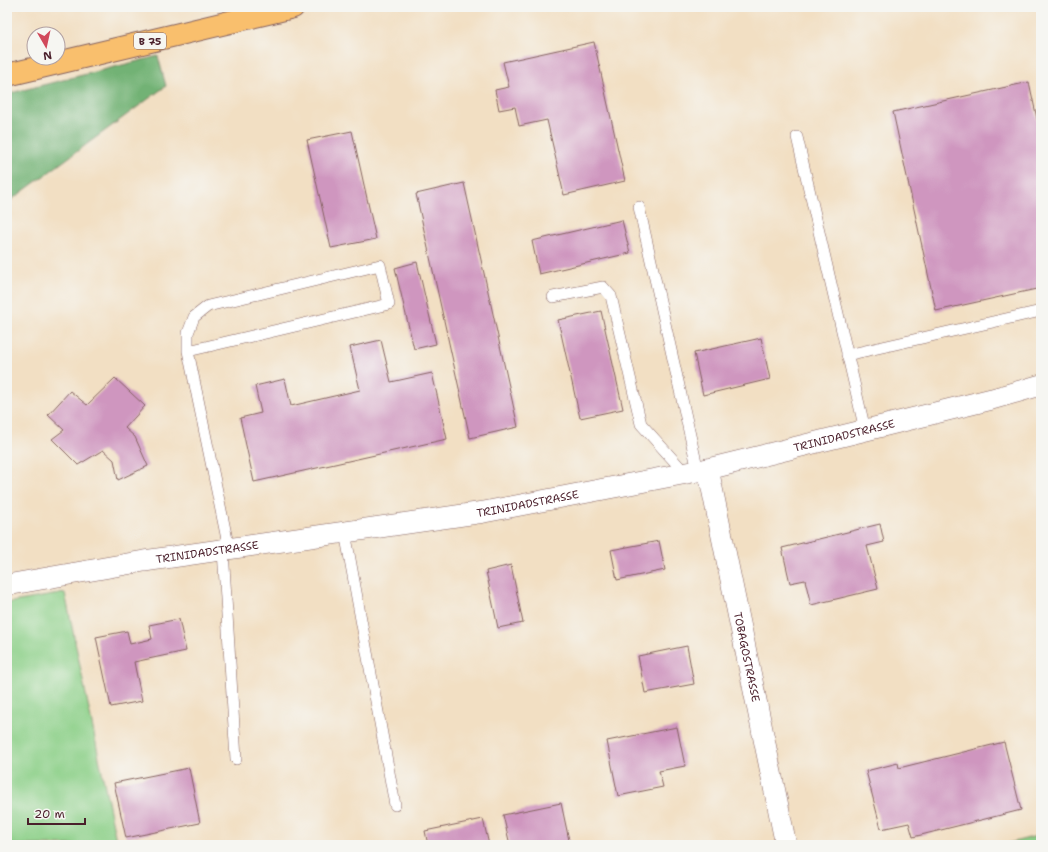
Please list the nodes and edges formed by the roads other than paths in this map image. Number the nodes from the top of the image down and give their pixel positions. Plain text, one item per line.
1 (293, 7) edge
2 (7, 75) edge
3 (797, 137) dead end
4 (639, 207) dead end
5 (553, 297) dead end
6 (1041, 311) edge
7 (188, 351) junction
8 (848, 355) junction
9 (1041, 385) edge
10 (865, 430) junction
11 (697, 471) junction
12 (346, 532) junction
13 (226, 549) junction
14 (7, 585) edge
15 (236, 759) dead end
16 (396, 805) dead end
17 (786, 845) edge

1 - 2 main road, B 75
3 - 8 lane
4 - 11 lane
5 - 11 lane
6 - 8 lane
7 - 7 lane
7 - 13 lane
8 - 10 lane
9 - 10 street, TRINIDADSTRASSE
10 - 11 street, TRINIDADSTRASSE
11 - 12 street, TRINIDADSTRASSE
11 - 17 street, TOBAGOSTRASSE
12 - 13 street, TRINIDADSTRASSE
12 - 16 lane
13 - 14 street, TRINIDADSTRASSE
13 - 15 lane

